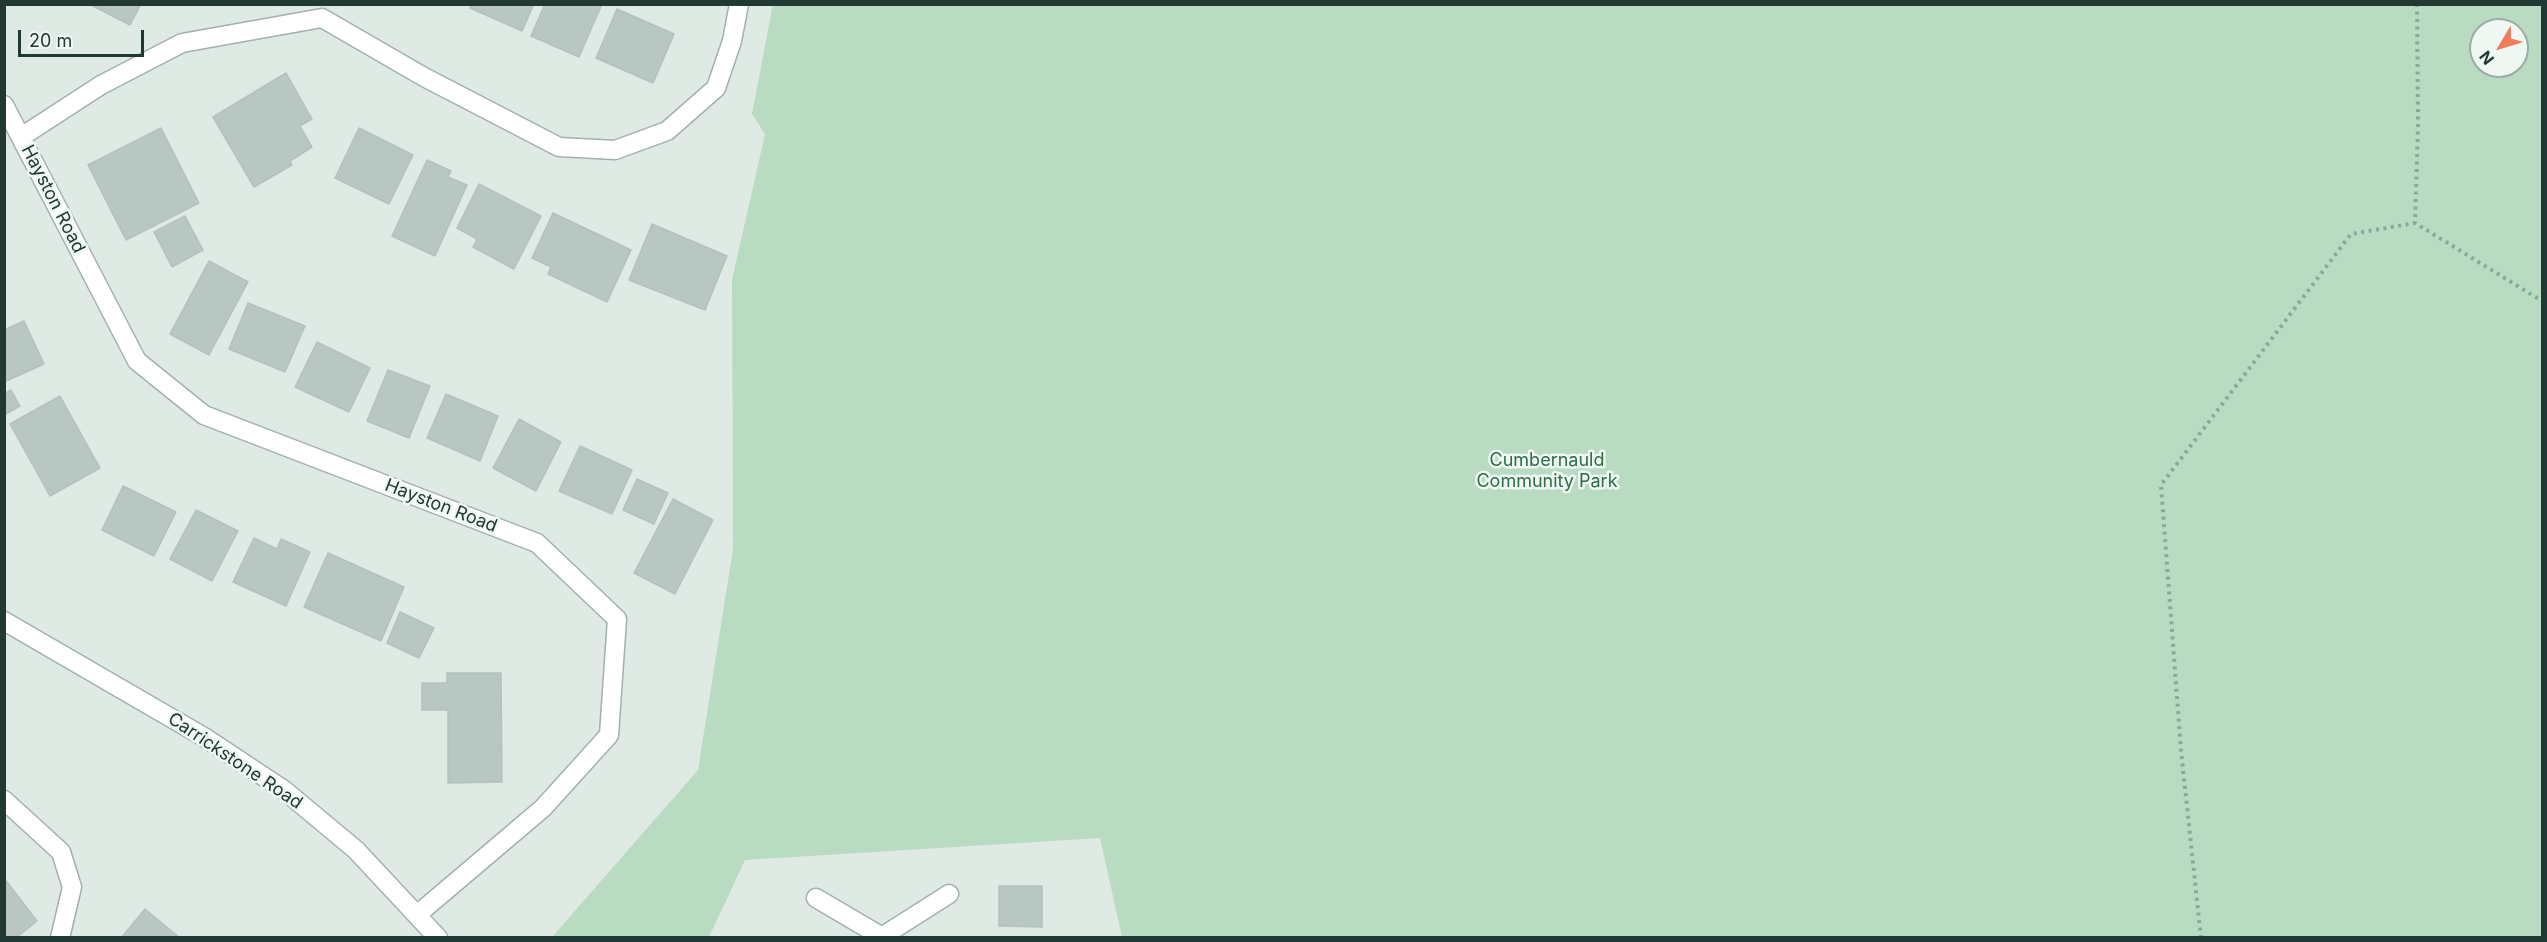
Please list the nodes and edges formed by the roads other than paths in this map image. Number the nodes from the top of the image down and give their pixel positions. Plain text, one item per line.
1 (739, 4) edge
2 (4, 105) edge
3 (21, 137) junction
4 (4, 621) edge
5 (4, 800) edge
6 (949, 894) dead end
7 (816, 898) dead end
8 (418, 914) junction
9 (884, 937) edge
10 (60, 938) edge
11 (438, 938) edge

1 - 3 street, Hayston Road
2 - 3 street, Hayston Road
3 - 8 street, Hayston Road
4 - 8 street, Carrickstone Road
5 - 10 street
6 - 9 street
7 - 9 street
8 - 11 street, Carrickstone Road

